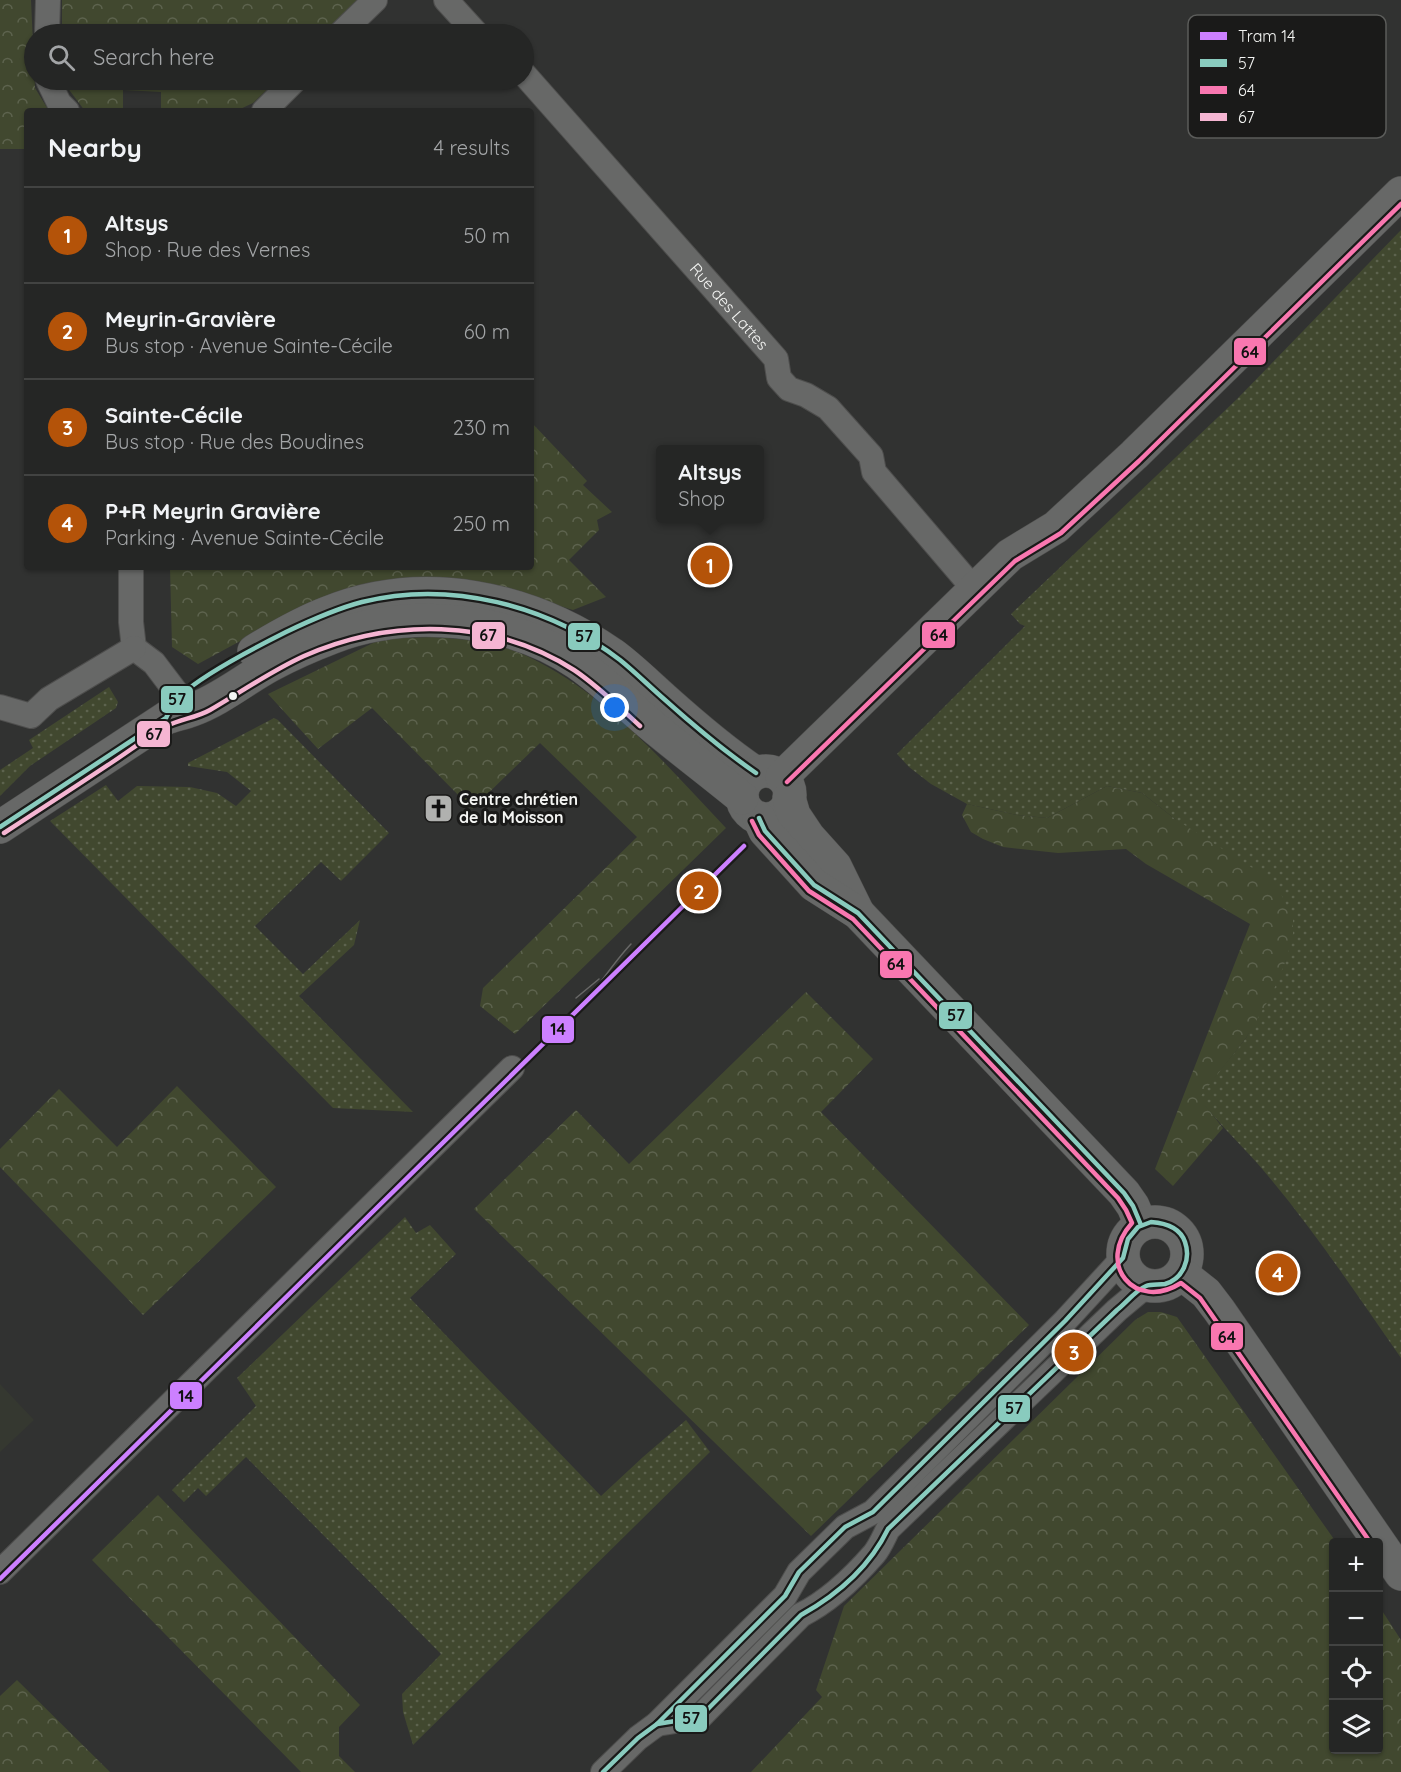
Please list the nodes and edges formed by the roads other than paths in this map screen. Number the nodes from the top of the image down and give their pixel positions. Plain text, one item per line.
1 (48, 0) edge
2 (375, 0) edge
3 (446, 0) edge
4 (47, 24) edge
5 (350, 24) edge
6 (468, 24) edge
7 (534, 85) edge
8 (53, 90) edge
9 (285, 90) edge
10 (64, 108) edge
11 (267, 108) edge
12 (1401, 193) edge
13 (131, 570) edge
14 (974, 589) junction
15 (134, 648) junction
16 (0, 707) edge
17 (173, 707) junction
18 (766, 793) junction
19 (0, 826) edge
20 (512, 1068) dead end
21 (1141, 1225) junction
22 (1123, 1258) junction
23 (1182, 1274) junction
24 (1147, 1286) junction
25 (0, 1572) edge
26 (1401, 1574) edge
27 (657, 1724) junction
28 (603, 1772) edge

1 - 4 street
2 - 5 street
3 - 6 street
7 - 14 street, Rue des Lattes
8 - 10 street
9 - 11 street
12 - 14 main road
13 - 15 street
14 - 18 main road
15 - 16 street
15 - 17 street
17 - 18 main road
17 - 19 main road
18 - 21 main road
20 - 25 street
21 - 22 main road
21 - 23 main road
22 - 24 main road
22 - 27 street
23 - 24 main road
23 - 26 main road
24 - 27 street
27 - 28 street

